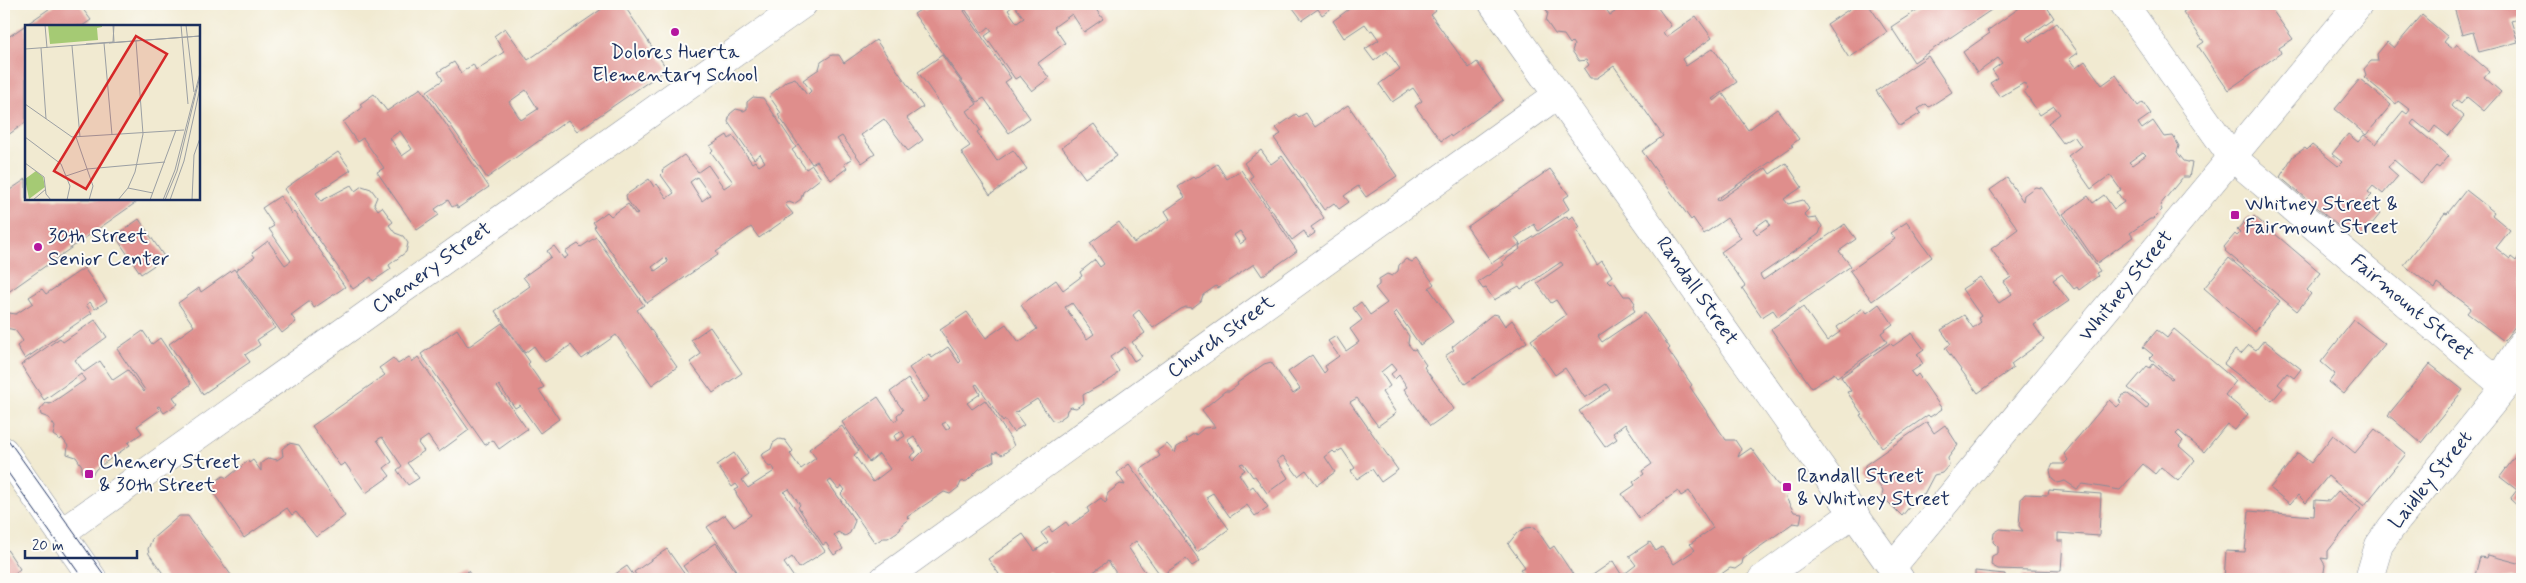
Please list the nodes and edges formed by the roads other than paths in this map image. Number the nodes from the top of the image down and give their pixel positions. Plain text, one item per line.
1 (803, 4) edge
2 (1492, 4) edge
3 (2124, 4) edge
4 (2359, 4) edge
5 (1557, 95) junction
6 (2232, 157) junction
7 (2522, 343) edge
8 (2514, 385) edge
9 (4, 451) edge
10 (1854, 513) junction
11 (62, 533) junction
12 (1896, 573) edge
13 (93, 579) edge
14 (884, 579) edge
15 (1762, 579) edge
16 (2369, 579) edge

1 - 11 street, Chenery Street
2 - 5 street, Randall Street
3 - 6 street, Fairmount Street
4 - 6 street, Whitney Street
5 - 10 street, Randall Street
5 - 14 street, Church Street
6 - 8 street, Fairmount Street
6 - 12 street, Whitney Street
7 - 8 street, Laidley Street
8 - 16 street, Laidley Street
9 - 11 street
10 - 12 street, Randall Street
10 - 15 street
11 - 13 street

